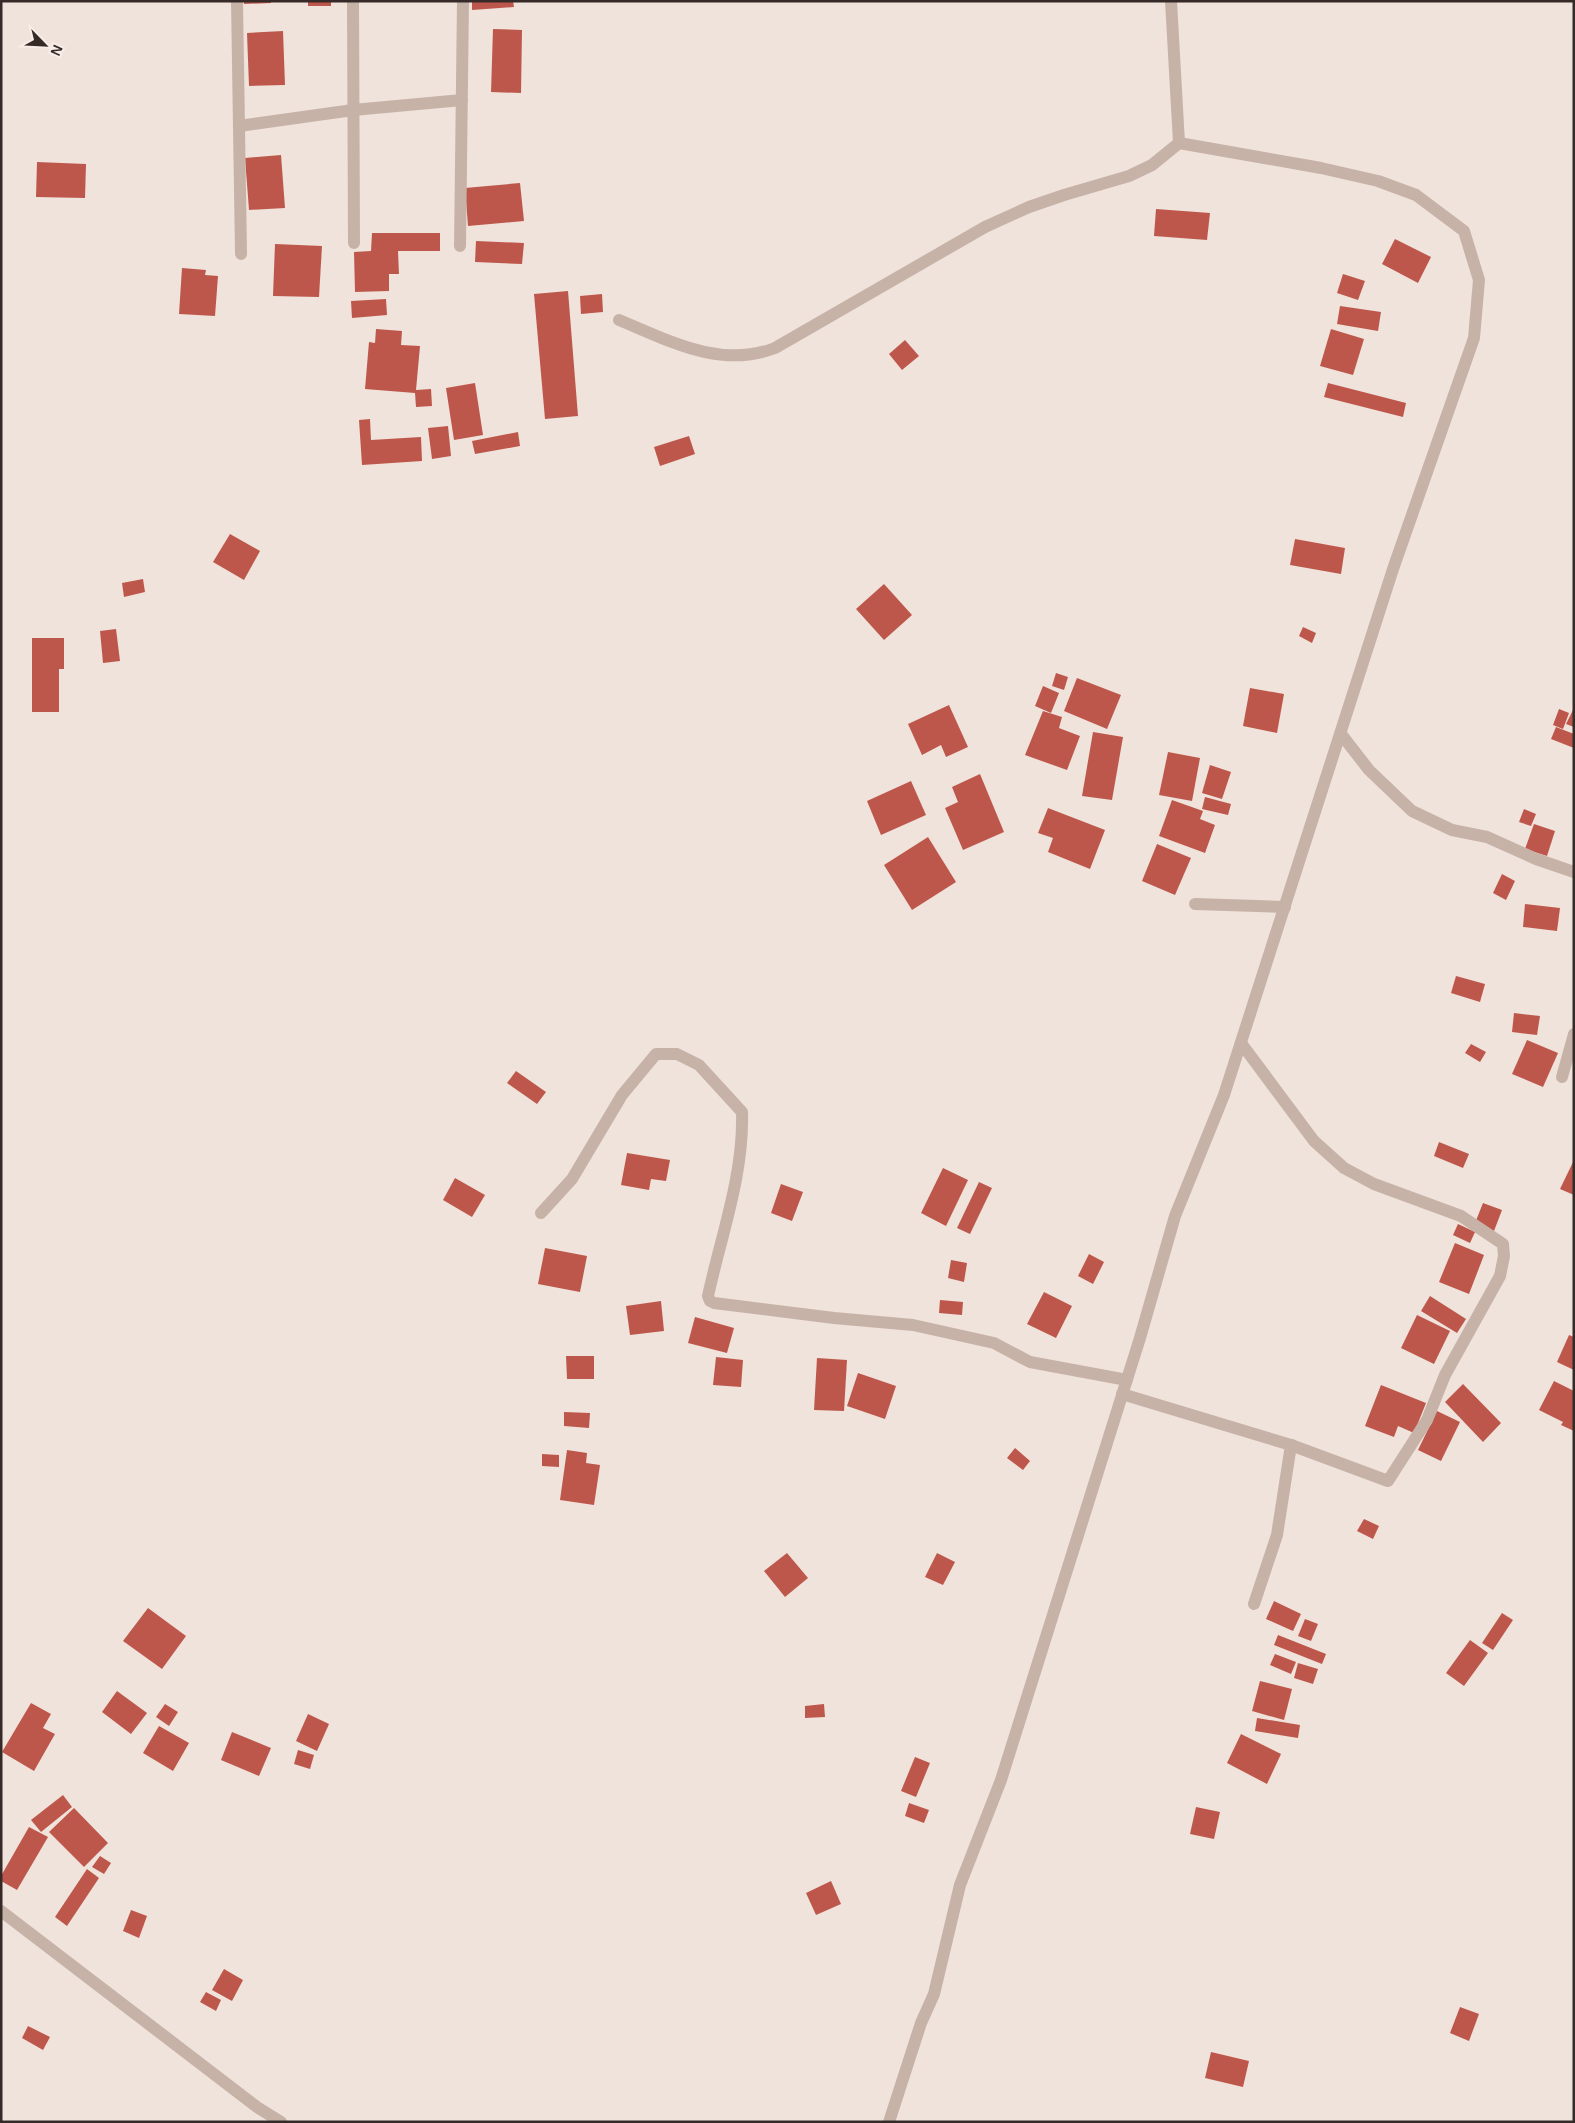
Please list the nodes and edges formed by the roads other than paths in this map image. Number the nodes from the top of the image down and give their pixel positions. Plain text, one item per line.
1 (237, 1) edge
2 (353, 1) edge
3 (463, 1) edge
4 (1172, 1) edge
5 (462, 100) junction
6 (353, 110) junction
7 (239, 126) junction
8 (1179, 143) junction
9 (354, 243) dead end
10 (460, 246) dead end
11 (241, 254) dead end
12 (619, 320) dead end
13 (1341, 734) junction
14 (1574, 872) edge
15 (1195, 904) dead end
16 (1285, 907) junction
17 (1574, 1034) edge
18 (1241, 1043) junction
19 (1562, 1077) dead end
20 (541, 1213) dead end
21 (1127, 1380) junction
22 (1122, 1394) junction
23 (1291, 1445) junction
24 (1254, 1604) dead end
25 (1, 1911) edge
26 (281, 2122) edge
27 (889, 2122) edge

1 - 7 street
2 - 6 street
3 - 5 street
4 - 8 street
5 - 6 street
5 - 10 street
6 - 7 street
6 - 9 street
7 - 11 street
8 - 12 street
8 - 13 street
13 - 14 street
13 - 16 street
15 - 16 street
16 - 18 street
17 - 19 street
18 - 21 street
18 - 23 street
20 - 21 street
21 - 22 street
22 - 23 street
22 - 27 street
23 - 24 street
25 - 26 street

